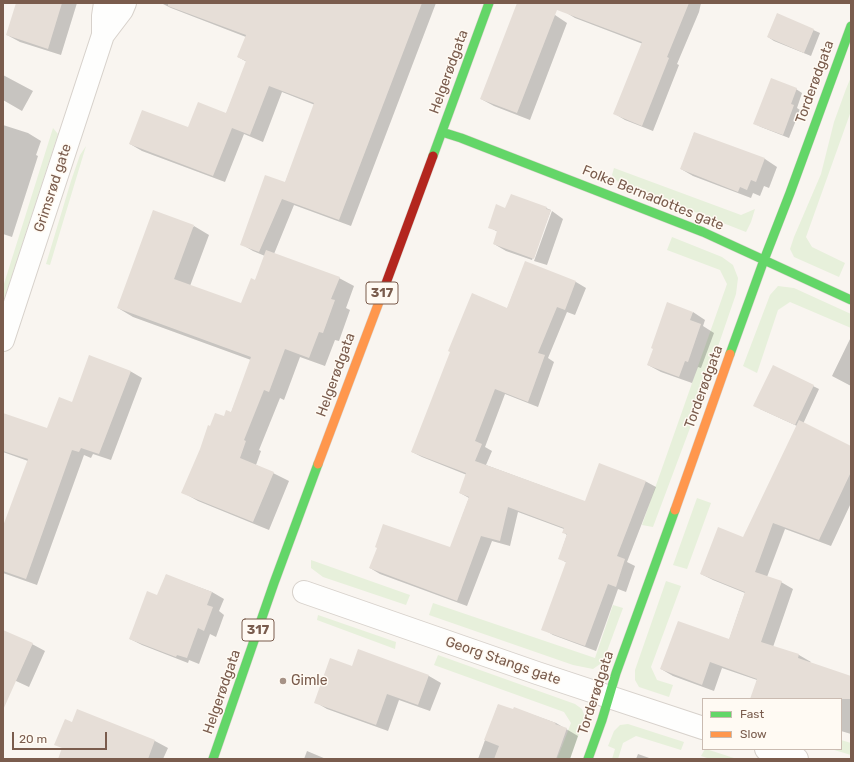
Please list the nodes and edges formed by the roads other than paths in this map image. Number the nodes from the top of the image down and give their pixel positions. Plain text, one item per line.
1 (105, 3) edge
2 (125, 3) edge
3 (489, 3) edge
4 (851, 26) edge
5 (103, 35) junction
6 (442, 132) junction
7 (764, 260) junction
8 (851, 300) edge
9 (3, 340) edge
10 (304, 592) dead end
11 (608, 697) junction
12 (702, 728) edge
13 (769, 750) edge
14 (214, 759) edge
15 (588, 759) edge
16 (796, 759) edge

1 - 5 street, Grimsrød gate
2 - 5 street, Grimsrød gate
3 - 6 street, Helgerødgata / 317
4 - 7 street, Torderødgata
5 - 9 street, Grimsrød gate
6 - 7 street, Folke Bernadottes gate
6 - 14 street, Helgerødgata / 317
7 - 8 street, Folke Bernadottes gate
7 - 11 street, Torderødgata
10 - 11 street, Georg Stangs gate
11 - 12 street, Georg Stangs gate
11 - 15 street, Torderødgata
13 - 16 street

